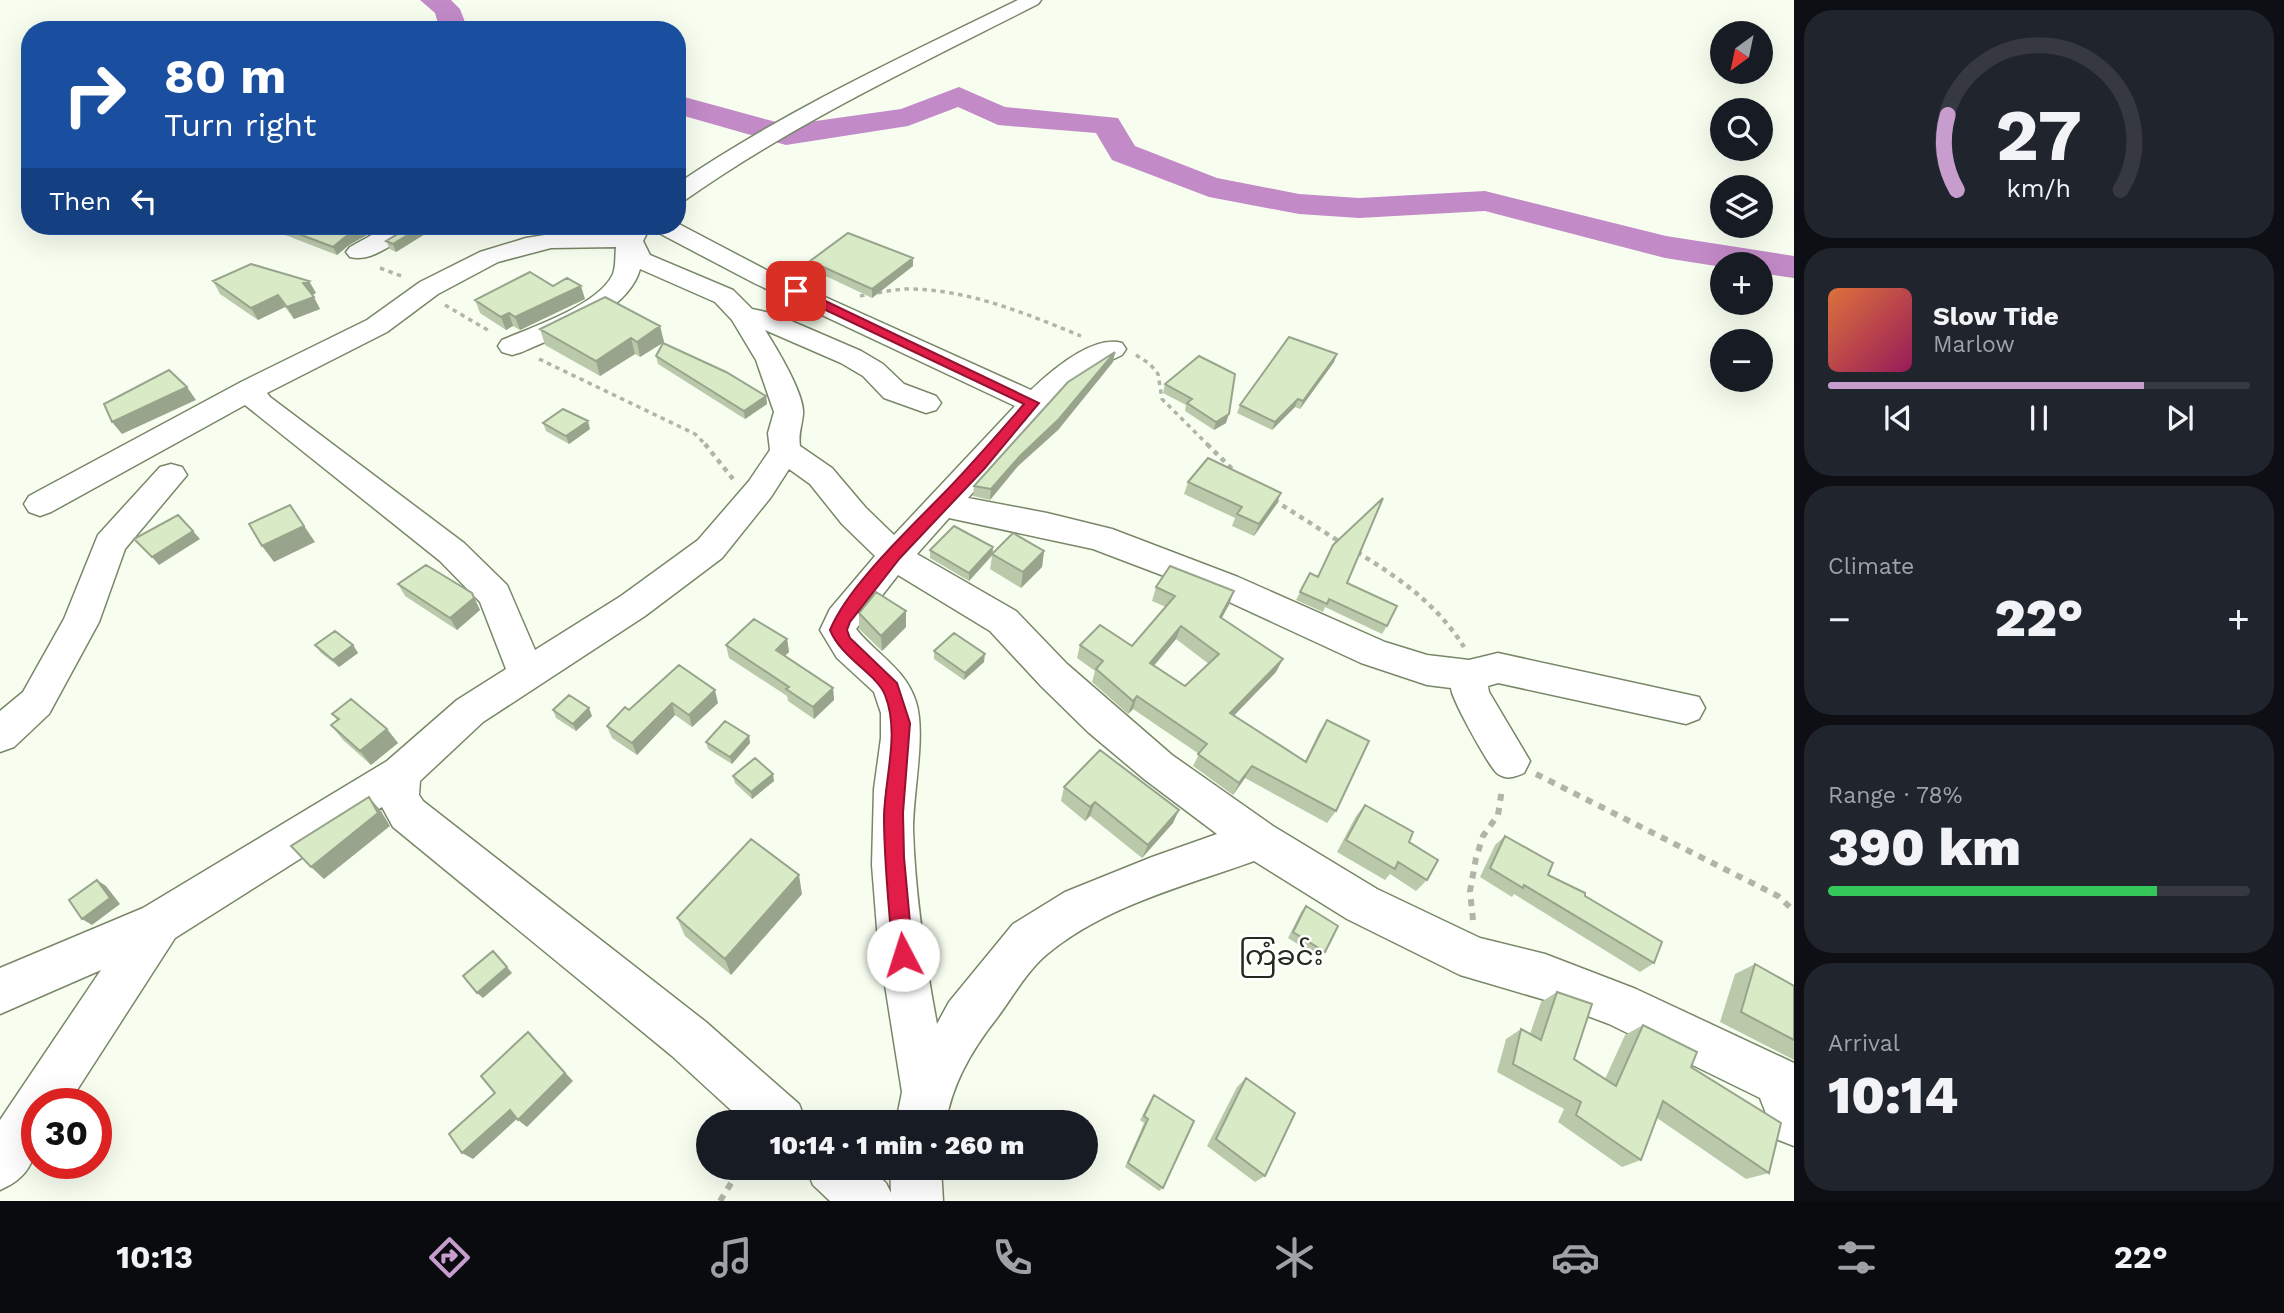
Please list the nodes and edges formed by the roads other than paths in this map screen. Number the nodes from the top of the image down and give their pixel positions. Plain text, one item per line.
1 (1032, 0) edge
2 (686, 189) edge
3 (389, 235) edge
4 (610, 235) edge
5 (635, 235) edge
6 (636, 235) edge
7 (681, 235) edge
8 (359, 252) dead end
9 (743, 316) junction
10 (512, 346) dead end
11 (1112, 349) road end
12 (251, 389) junction
13 (926, 403) dead end
14 (1033, 403) junction
15 (785, 452) junction
16 (171, 475) dead end
17 (40, 505) dead end
18 (942, 505) junction
19 (895, 554) junction
20 (1469, 675) junction
21 (527, 676) junction
22 (1686, 708) dead end
23 (0, 735) edge
24 (1510, 761) road end
25 (401, 774) junction
26 (1258, 840) junction
27 (159, 923) junction
28 (0, 991) edge
29 (51, 1088) edge
30 (1789, 1097) edge
31 (924, 1107) edge
32 (768, 1110) edge
33 (21, 1133) edge
34 (0, 1165) edge
35 (845, 1180) edge
36 (916, 1180) edge
37 (868, 1201) edge
38 (917, 1201) edge

1 - 2 street
3 - 8 street
4 - 12 street
5 - 10 street
6 - 9 street
7 - 14 street
9 - 13 street
9 - 15 street
11 - 14 street
12 - 17 street
12 - 21 street
14 - 18 street
15 - 19 street
15 - 21 street
16 - 23 street
18 - 19 street
18 - 20 street
19 - 26 street
19 - 31 street
20 - 22 street
20 - 24 street
21 - 25 street
25 - 27 street
25 - 32 street
26 - 30 street
26 - 31 street
27 - 28 street
27 - 29 street
33 - 34 street
35 - 37 street
36 - 38 street

